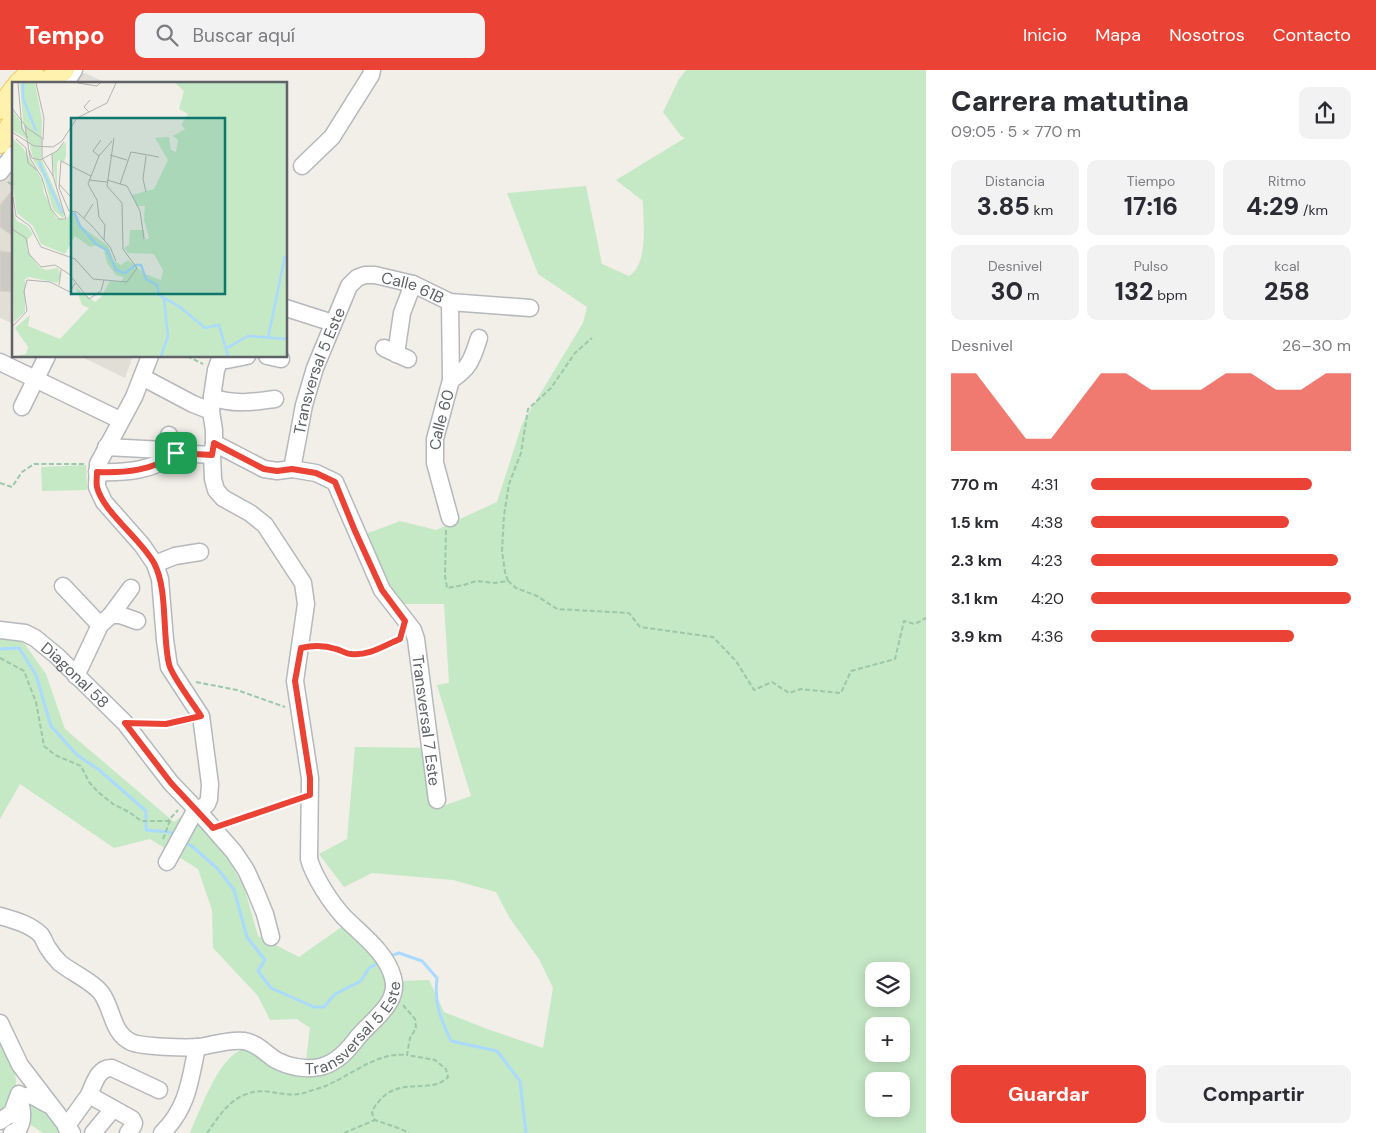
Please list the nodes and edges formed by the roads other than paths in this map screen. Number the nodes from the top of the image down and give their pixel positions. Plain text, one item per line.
1 (33, 70) edge
2 (64, 70) edge
3 (74, 70) edge
4 (372, 70) edge
5 (20, 82) edge
6 (46, 82) edge
7 (66, 82) edge
8 (12, 92) edge
9 (0, 109) edge
10 (12, 127) edge
11 (8, 141) edge
12 (302, 166) dead end
13 (0, 172) edge
14 (357, 278) joint
15 (413, 284) junction
16 (450, 302) junction
17 (530, 308) dead end
18 (288, 309) edge
19 (333, 323) junction
20 (479, 338) dead end
21 (396, 354) dead end
22 (46, 358) edge
23 (149, 358) edge
24 (237, 358) edge
25 (0, 362) edge
26 (219, 362) edge
27 (142, 377) junction
28 (36, 380) junction
29 (451, 380) junction
30 (276, 399) dead end
31 (212, 404) junction
32 (22, 407) dead end
33 (120, 420) junction
34 (169, 434) dead end
35 (106, 447) junction
36 (213, 449) junction
37 (170, 452) junction
38 (98, 468) junction
39 (292, 469) junction
40 (450, 518) road end
41 (200, 552) dead end
42 (155, 564) junction
43 (63, 586) dead end
44 (131, 588) dead end
45 (105, 620) junction
46 (137, 622) dead end
47 (0, 630) edge
48 (76, 676) junction
49 (437, 800) dead end
50 (192, 805) junction
51 (167, 862) dead end
52 (0, 916) edge
53 (271, 937) dead end
54 (0, 1023) edge
55 (197, 1047) junction
56 (20, 1066) junction
57 (159, 1090) dead end
58 (89, 1095) junction
59 (19, 1098) junction
60 (49, 1105) junction
61 (113, 1109) junction
62 (0, 1121) edge
63 (69, 1130) edge
64 (20, 1131) edge
65 (93, 1133) edge
66 (128, 1133) edge
67 (162, 1133) edge

1 - 5 main road
2 - 6 main road
3 - 7 street
4 - 12 street
8 - 9 main road
10 - 11 main road
11 - 13 street
14 - 15 street, Calle 61B
14 - 19 street, Transversal 5 Este
15 - 16 street, Calle 61B
15 - 21 street
16 - 17 street
16 - 29 street, Calle 61B
18 - 19 street
19 - 39 street, Transversal 5 Este
20 - 29 street
22 - 28 street
23 - 27 street
24 - 26 street
25 - 28 street
26 - 31 street, Transversal 5 Este
27 - 31 street
27 - 33 street
28 - 32 street
28 - 33 street
29 - 40 street, Calle 60
30 - 31 street
31 - 36 street, Transversal 5 Este
33 - 35 street
34 - 37 street
35 - 37 street
35 - 38 street
36 - 37 street
36 - 39 street
36 - 55 street, Transversal 5 Este
37 - 38 street
38 - 42 street
39 - 49 street, Transversal 7 Este
41 - 42 street
42 - 50 street
43 - 45 street
44 - 45 street
45 - 46 street
45 - 48 street
47 - 48 street, Diagonal 58
48 - 50 street, Diagonal 58
50 - 51 street
50 - 53 street, Diagonal 58
52 - 55 street
54 - 56 street
55 - 67 street
56 - 59 street
56 - 60 street
57 - 58 street
58 - 61 street
58 - 63 street
59 - 60 street
59 - 62 street
59 - 64 street
60 - 63 street
61 - 65 street
61 - 66 street

